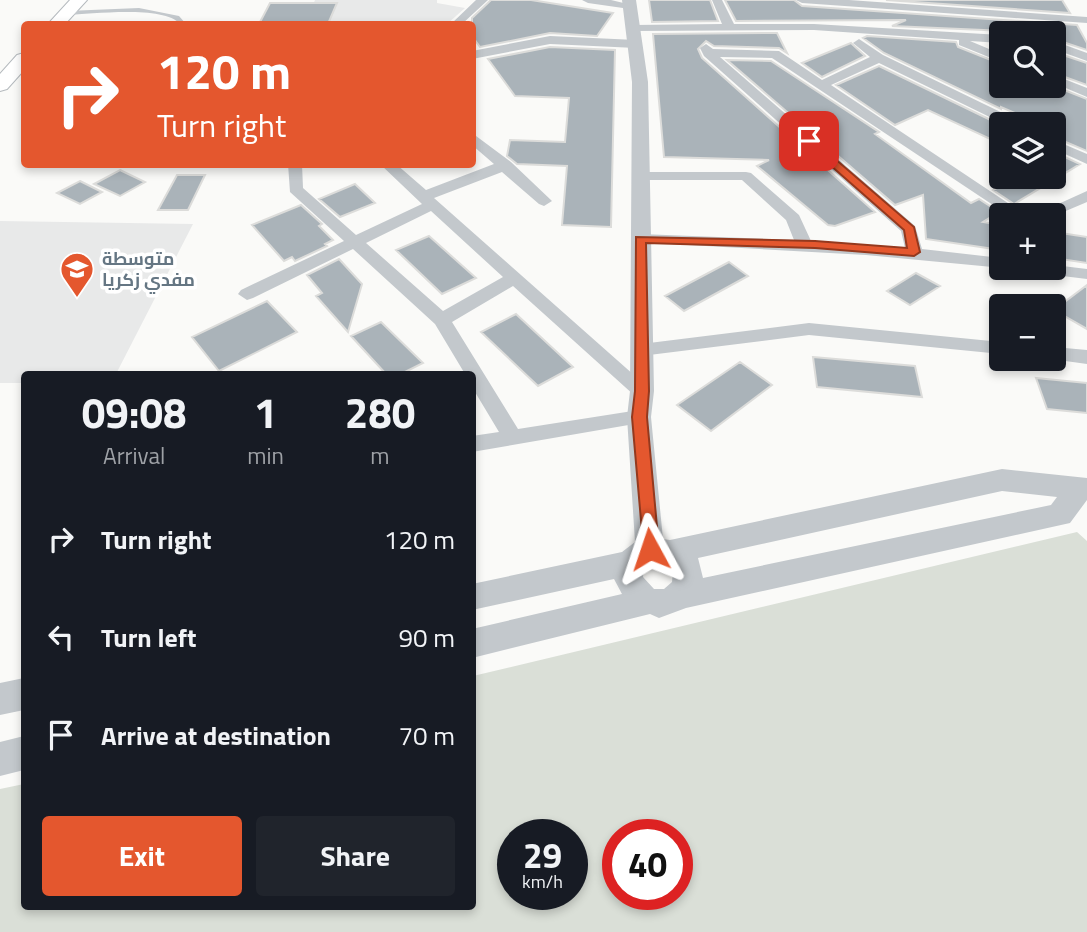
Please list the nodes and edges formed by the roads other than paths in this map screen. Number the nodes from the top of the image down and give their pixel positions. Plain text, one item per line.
1 (482, 0) edge
2 (588, 0) edge
3 (717, 0) edge
4 (1031, 0) edge
5 (856, 1) edge
6 (629, 3) edge
7 (945, 5) edge
8 (807, 11) edge
9 (67, 12) edge
10 (1038, 15) junction
11 (180, 21) edge
12 (459, 21) edge
13 (1085, 22) edge
14 (729, 26) junction
15 (698, 27) junction
16 (945, 34) junction
17 (635, 36) junction
18 (989, 37) edge
19 (859, 43) dead end
20 (1066, 44) edge
21 (1087, 45) edge
22 (1066, 49) edge
23 (708, 53) junction
24 (989, 53) edge
25 (476, 54) edge
26 (1087, 57) edge
27 (879, 58) junction
28 (21, 62) edge
29 (1066, 84) edge
30 (0, 85) edge
31 (821, 85) junction
32 (1087, 93) edge
33 (989, 112) edge
34 (476, 140) edge
35 (1066, 150) edge
36 (1087, 160) edge
37 (506, 165) junction
38 (298, 168) edge
39 (405, 170) edge
40 (641, 176) junction
41 (430, 200) junction
42 (544, 201) dead end
43 (1084, 201) edge
44 (1000, 203) edge
45 (1066, 207) edge
46 (640, 239) junction
47 (356, 242) junction
48 (804, 244) junction
49 (914, 252) junction
50 (989, 261) edge
51 (1066, 271) edge
52 (1087, 274) edge
53 (515, 277) junction
54 (247, 294) dead end
55 (442, 320) junction
56 (989, 347) edge
57 (641, 349) junction
58 (1066, 354) edge
59 (1087, 356) edge
60 (473, 371) edge
61 (476, 377) edge
62 (642, 391) junction
63 (639, 417) junction
64 (512, 437) junction
65 (476, 442) edge
66 (1084, 493) edge
67 (650, 555) junction
68 (683, 595) junction
69 (476, 596) edge
70 (650, 601) junction
71 (476, 643) edge
72 (21, 695) edge
73 (0, 699) edge
74 (21, 754) edge
75 (0, 759) edge

1 - 12 street
2 - 6 street
3 - 14 street
4 - 10 street
5 - 7 street
5 - 8 street
6 - 17 street
7 - 10 street
8 - 14 street
8 - 16 street
9 - 11 lane
10 - 13 street
14 - 15 street
15 - 17 street
15 - 23 street
16 - 18 street
16 - 24 street
17 - 25 street
17 - 40 street
19 - 27 street
20 - 21 street
22 - 26 street
23 - 31 street
23 - 49 street
27 - 31 street
27 - 33 street
28 - 30 main road
29 - 32 street
31 - 44 street
34 - 37 street
35 - 36 street
37 - 41 street
37 - 42 street
38 - 47 street
39 - 41 street
40 - 46 street
40 - 48 street
41 - 47 street
41 - 53 street
43 - 45 street
46 - 48 street
46 - 57 street
47 - 54 street
47 - 55 street
48 - 49 street
49 - 50 street
51 - 52 street
53 - 55 street
53 - 62 street
55 - 60 street
56 - 57 street
57 - 62 street
58 - 59 street
61 - 64 street
62 - 63 street
63 - 64 street
63 - 67 street
64 - 65 street
66 - 67 street
66 - 68 street
67 - 68 street
67 - 69 street
67 - 70 street
68 - 70 street
70 - 71 street
72 - 73 street
74 - 75 street

